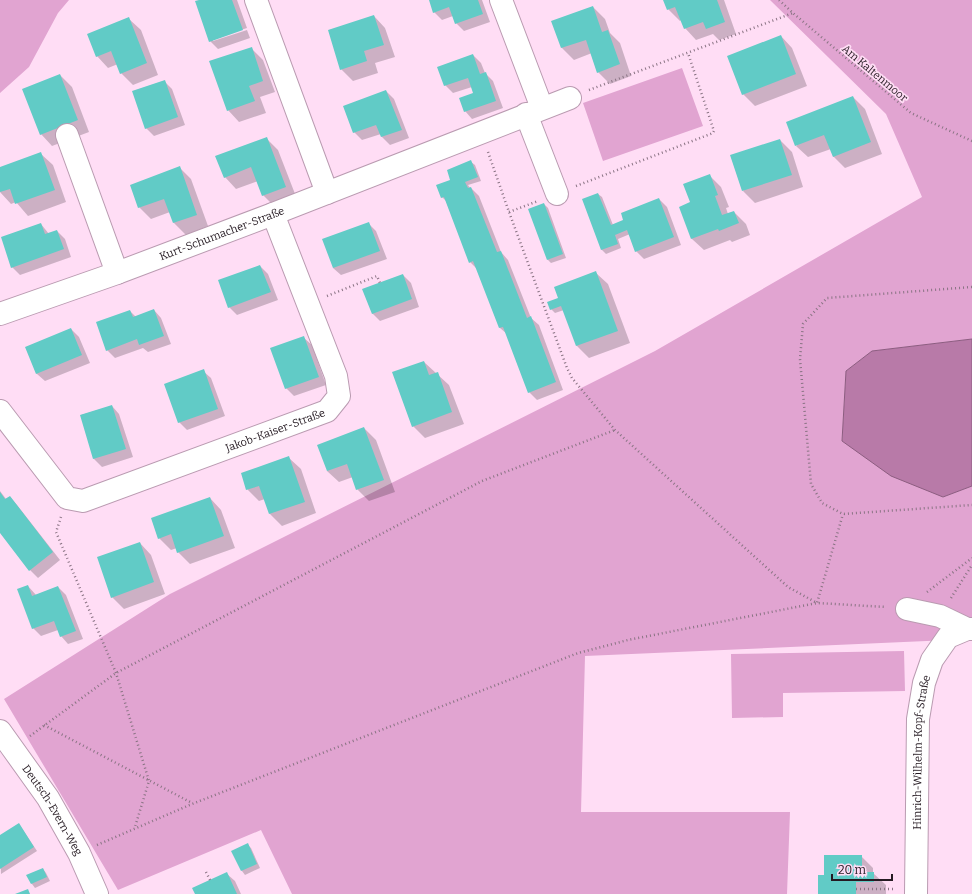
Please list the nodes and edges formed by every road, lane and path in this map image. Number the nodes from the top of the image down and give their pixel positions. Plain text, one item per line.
1 (256, 0) edge
2 (501, 0) edge
3 (779, 0) edge
4 (793, 13) junction
5 (688, 53) junction
6 (570, 98) joint
7 (534, 111) junction
8 (481, 132) junction
9 (67, 135) dead end
10 (972, 141) edge
11 (327, 193) junction
12 (557, 194) junction
13 (508, 212) junction
14 (273, 214) junction
15 (117, 273) junction
16 (380, 282) dead end
17 (972, 287) edge
18 (308, 303) junction
19 (0, 314) edge
20 (0, 411) edge
21 (615, 430) junction
22 (67, 498) junction
23 (972, 505) edge
24 (842, 514) junction
25 (972, 558) edge
26 (972, 565) edge
27 (817, 603) junction
28 (907, 609) junction
29 (940, 616) junction
30 (969, 629) edge
31 (116, 674) junction
32 (44, 725) junction
33 (0, 731) edge
34 (13, 748) junction
35 (149, 782) junction
36 (192, 804) junction
37 (135, 827) junction
38 (79, 853) junction
39 (206, 872) dead end
40 (210, 880) dead end
41 (856, 889) dead end
42 (916, 891) edge
43 (97, 894) edge

1 - 11 street
2 - 7 street
3 - 4 path, Am Kaltenmoor
4 - 5 path
4 - 10 path, Am Kaltenmoor
5 - 6 path
5 - 12 path
6 - 7 street, Kurt-Schumacher-Straße
7 - 8 street, Kurt-Schumacher-Straße
7 - 12 street
8 - 11 street, Kurt-Schumacher-Straße
8 - 13 path
9 - 15 street
11 - 14 street, Kurt-Schumacher-Straße
12 - 13 path
13 - 21 path
14 - 15 street, Kurt-Schumacher-Straße
14 - 18 street, Jakob-Kaiser-Straße
15 - 19 street, Kurt-Schumacher-Straße
16 - 18 path
17 - 24 path
18 - 22 street, Jakob-Kaiser-Straße
20 - 22 street
21 - 27 path
21 - 31 path
22 - 31 path
23 - 24 path
24 - 27 path
25 - 28 path
26 - 29 path
27 - 28 path
27 - 36 path
28 - 29 street, Hinrich-Wilhelm-Kopf-Straße
29 - 30 street, Hinrich-Wilhelm-Kopf-Straße
30 - 42 street, Hinrich-Wilhelm-Kopf-Straße
31 - 32 path
31 - 35 path
32 - 34 path
32 - 35 path
33 - 34 street, Deutsch-Evern-Weg
34 - 38 street, Deutsch-Evern-Weg
35 - 36 path
35 - 37 path
36 - 37 path
37 - 38 path
38 - 43 street, Deutsch-Evern-Weg
39 - 40 path
41 - 42 path

